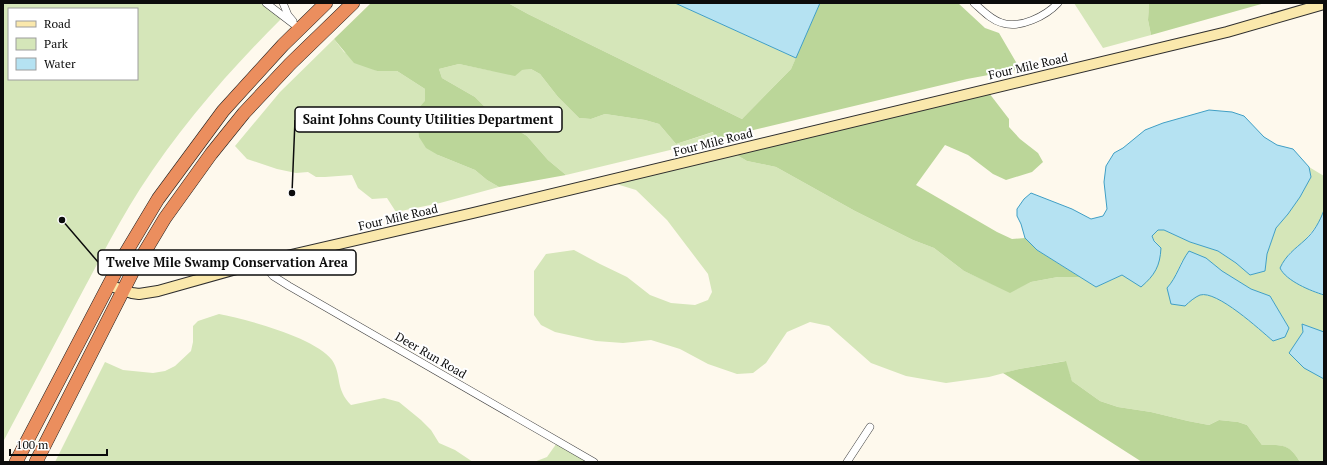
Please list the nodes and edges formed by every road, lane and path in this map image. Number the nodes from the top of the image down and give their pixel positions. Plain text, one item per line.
1 (266, 3) edge
2 (283, 3) edge
3 (326, 3) edge
4 (353, 3) edge
5 (974, 3) edge
6 (1058, 3) edge
7 (1324, 4) edge
8 (300, 29) junction
9 (244, 113) junction
10 (261, 262) junction
11 (108, 285) junction
12 (124, 290) junction
13 (870, 427) dead end
14 (16, 462) edge
15 (36, 462) edge
16 (594, 462) edge
17 (847, 462) edge

1 - 8 street
2 - 8 street
3 - 8 highway
4 - 9 highway
5 - 6 street
7 - 10 main road, Four Mile Road
8 - 9 highway
8 - 11 highway
9 - 12 highway
10 - 12 main road, Four Mile Road
10 - 16 street, Deer Run Road
11 - 12 main road, Four Mile Road
11 - 14 highway
12 - 15 highway
13 - 17 street

